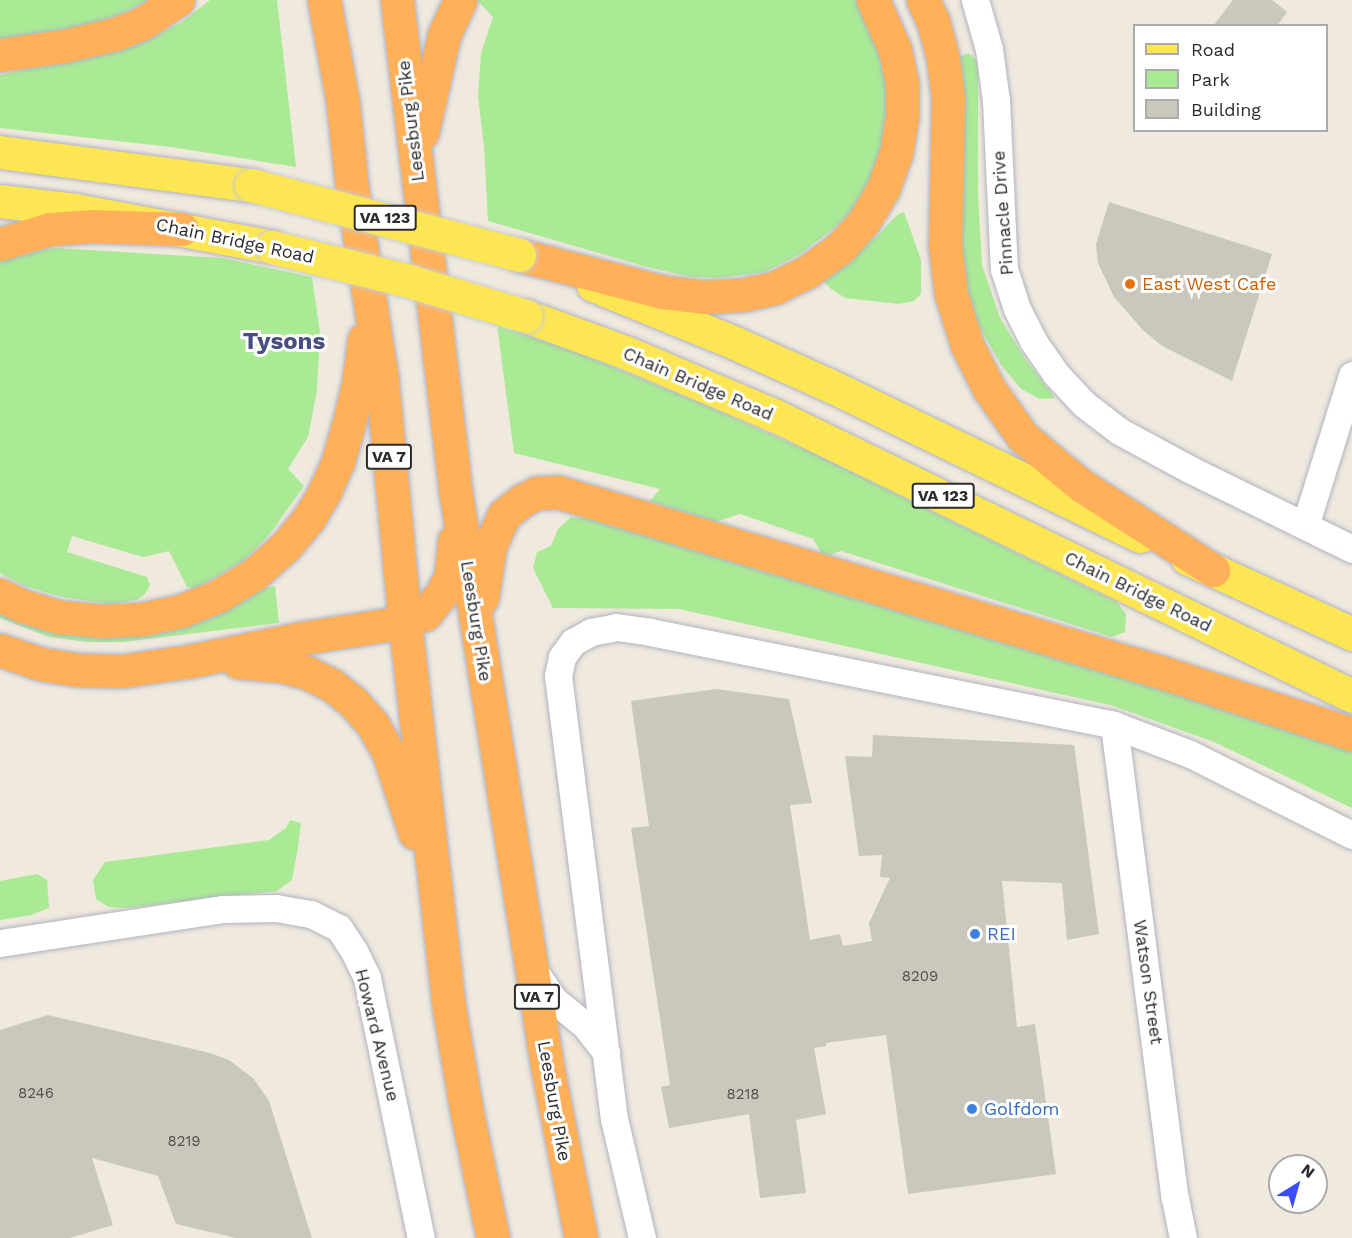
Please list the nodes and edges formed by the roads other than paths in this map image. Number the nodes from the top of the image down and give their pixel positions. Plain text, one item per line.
1 (178, 0) edge
2 (324, 0) edge
3 (396, 0) edge
4 (460, 0) edge
5 (873, 0) edge
6 (923, 0) edge
7 (975, 0) edge
8 (0, 55) edge
9 (0, 152) edge
10 (418, 174) junction
11 (0, 201) edge
12 (182, 228) junction
13 (0, 244) edge
14 (519, 255) junction
15 (370, 292) junction
16 (1352, 375) edge
17 (455, 488) junction
18 (1305, 526) junction
19 (1352, 549) edge
20 (1213, 570) junction
21 (0, 595) edge
22 (405, 622) junction
23 (477, 630) junction
24 (1352, 634) edge
25 (0, 650) edge
26 (191, 661) junction
27 (1352, 696) edge
28 (1113, 725) junction
29 (1352, 734) edge
30 (1352, 835) edge
31 (436, 900) junction
32 (0, 944) edge
33 (532, 968) junction
34 (606, 1053) junction
35 (421, 1238) edge
36 (492, 1238) edge
37 (581, 1238) edge
38 (642, 1238) edge
39 (1183, 1238) edge

1 - 8 highway
2 - 15 highway, VA 7
3 - 10 highway, Leesburg Pike / VA 7
4 - 10 highway
5 - 14 highway
6 - 20 highway
7 - 18 street, Pinnacle Drive
9 - 14 main road, VA 123, bridge
10 - 17 highway, Leesburg Pike / VA 7
11 - 12 main road, Chain Bridge Road / VA 123
12 - 13 highway
12 - 27 main road, Chain Bridge Road / VA 123, bridge
14 - 20 main road, VA 123
15 - 21 highway
15 - 22 highway, VA 7
16 - 18 street
17 - 22 highway
17 - 23 highway, Leesburg Pike / VA 7
18 - 19 street, Pinnacle Drive
20 - 24 main road, VA 123
22 - 26 highway
22 - 31 highway, VA 7
23 - 29 highway
23 - 33 highway, Leesburg Pike / VA 7
25 - 26 highway
26 - 31 highway
28 - 30 street
28 - 34 street
28 - 39 street, Watson Street
31 - 36 highway, VA 7
32 - 35 street, Howard Avenue
33 - 34 street
33 - 37 highway, Leesburg Pike / VA 7
34 - 38 street

